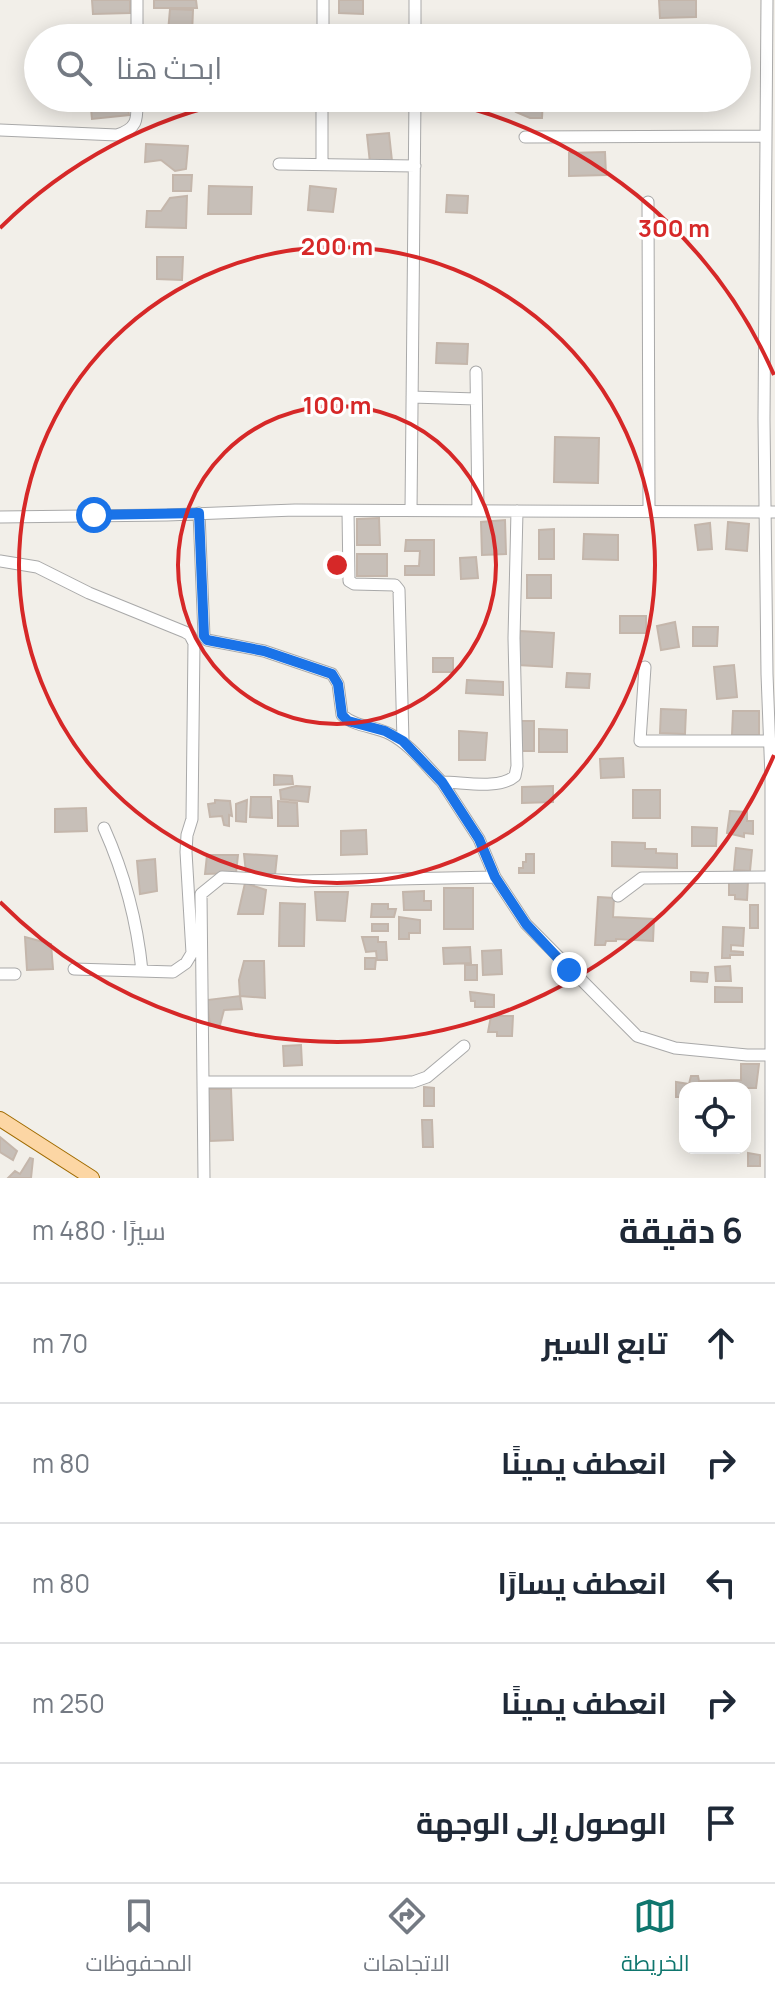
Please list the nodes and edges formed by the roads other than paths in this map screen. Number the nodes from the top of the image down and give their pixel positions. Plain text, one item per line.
1 (137, 0) edge
2 (323, 0) edge
3 (415, 0) edge
4 (767, 0) edge
5 (137, 24) edge
6 (323, 24) edge
7 (415, 24) edge
8 (771, 93) edge
9 (135, 112) edge
10 (322, 112) edge
11 (415, 112) edge
12 (0, 130) edge
13 (766, 136) junction
14 (525, 137) dead end
15 (279, 164) dead end
16 (322, 164) junction
17 (415, 166) junction
18 (771, 190) edge
19 (648, 202) dead end
20 (476, 372) dead end
21 (412, 397) junction
22 (476, 399) junction
23 (411, 510) junction
24 (478, 510) junction
25 (649, 510) junction
26 (348, 511) junction
27 (517, 511) junction
28 (770, 512) edge
29 (199, 513) junction
30 (0, 517) edge
31 (0, 561) edge
32 (645, 667) dead end
33 (403, 741) junction
34 (769, 741) junction
35 (442, 782) junction
36 (104, 828) dead end
37 (495, 877) junction
38 (770, 877) junction
39 (618, 896) dead end
40 (773, 922) edge
41 (74, 969) dead end
42 (142, 971) junction
43 (0, 974) edge
44 (15, 974) dead end
45 (773, 1006) edge
46 (464, 1046) dead end
47 (773, 1055) edge
48 (773, 1076) edge
49 (203, 1082) junction
50 (773, 1091) edge
51 (0, 1119) edge
52 (92, 1178) edge
53 (204, 1178) edge
54 (771, 1178) edge

1 - 5 street
2 - 6 street
3 - 7 street
4 - 8 street
8 - 13 street
9 - 12 street
10 - 16 street
11 - 17 street
13 - 14 street
13 - 18 street
15 - 16 street
16 - 17 street
17 - 21 street
18 - 28 street
19 - 25 street
20 - 22 street
21 - 22 street
21 - 23 street
22 - 24 street
23 - 24 street
23 - 26 street
24 - 27 street
25 - 27 street
25 - 28 street
26 - 29 street
26 - 33 street
27 - 35 street
28 - 34 street
29 - 30 street
29 - 33 street
31 - 42 street
32 - 34 street
33 - 35 street
34 - 38 street
35 - 37 street
36 - 42 street
37 - 47 street
37 - 49 street
38 - 39 street
38 - 40 street
40 - 45 street
41 - 42 street
43 - 44 street
45 - 47 street
46 - 49 street
47 - 48 street
48 - 50 street
49 - 53 street
50 - 54 street
51 - 52 main road

